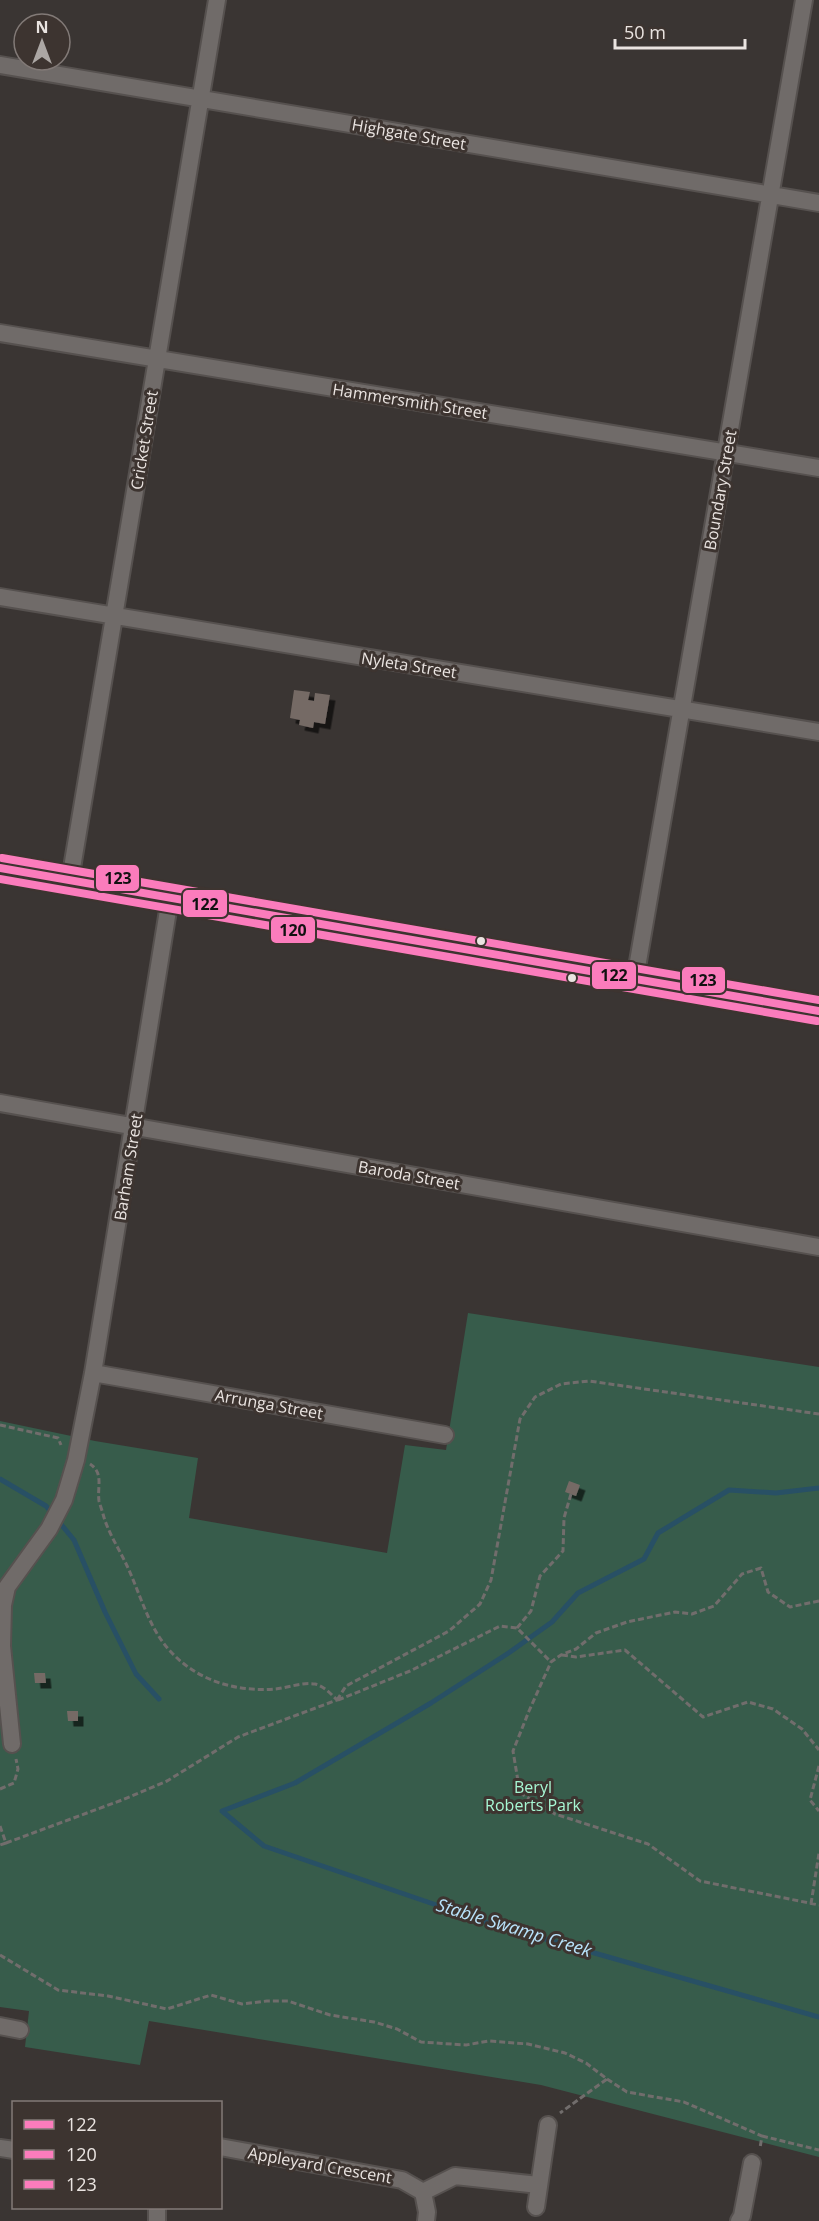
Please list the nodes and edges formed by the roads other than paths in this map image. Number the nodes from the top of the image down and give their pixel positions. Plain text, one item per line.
1 (217, 0) edge
2 (804, 0) edge
3 (0, 65) edge
4 (201, 99) junction
5 (770, 195) junction
6 (819, 203) edge
7 (0, 333) edge
8 (157, 359) junction
9 (726, 452) junction
10 (819, 468) edge
11 (0, 597) edge
12 (114, 616) junction
13 (682, 710) junction
14 (819, 732) edge
15 (0, 868) edge
16 (70, 880) junction
17 (170, 897) junction
18 (635, 979) junction
19 (819, 1011) edge
20 (0, 1103) edge
21 (134, 1127) junction
22 (819, 1246) edge
23 (93, 1373) junction
24 (445, 1435) dead end
25 (12, 1744) road end
26 (0, 2026) edge
27 (20, 2030) dead end
28 (548, 2126) road end
29 (222, 2147) edge
30 (752, 2163) road end
31 (539, 2185) junction
32 (423, 2192) junction
33 (536, 2207) dead end
34 (426, 2221) edge
35 (739, 2221) edge

1 - 4 street, Cricket Street
2 - 5 street, Boundary Street
3 - 4 street, Highgate Street
4 - 5 street, Highgate Street
4 - 8 street, Cricket Street
5 - 6 street, Highgate Street
5 - 9 street, Boundary Street
7 - 8 street, Hammersmith Street
8 - 9 street, Hammersmith Street
8 - 12 street, Cricket Street
9 - 10 street, Hammersmith Street
9 - 13 street, Boundary Street
11 - 12 street, Nyleta Street
12 - 13 street, Nyleta Street
12 - 16 street, Cricket Street
13 - 14 street, Nyleta Street
13 - 18 street, Boundary Street
15 - 16 street
16 - 17 street
17 - 18 street
17 - 21 street, Barham Street
18 - 19 street
20 - 21 street, Baroda Street
21 - 22 street, Baroda Street
21 - 23 street, Barham Street
23 - 24 street, Arrunga Street
23 - 25 street, Barham Street
26 - 27 street
28 - 31 street
29 - 32 street, Appleyard Crescent
30 - 35 street
31 - 32 street
31 - 33 street
32 - 34 street

